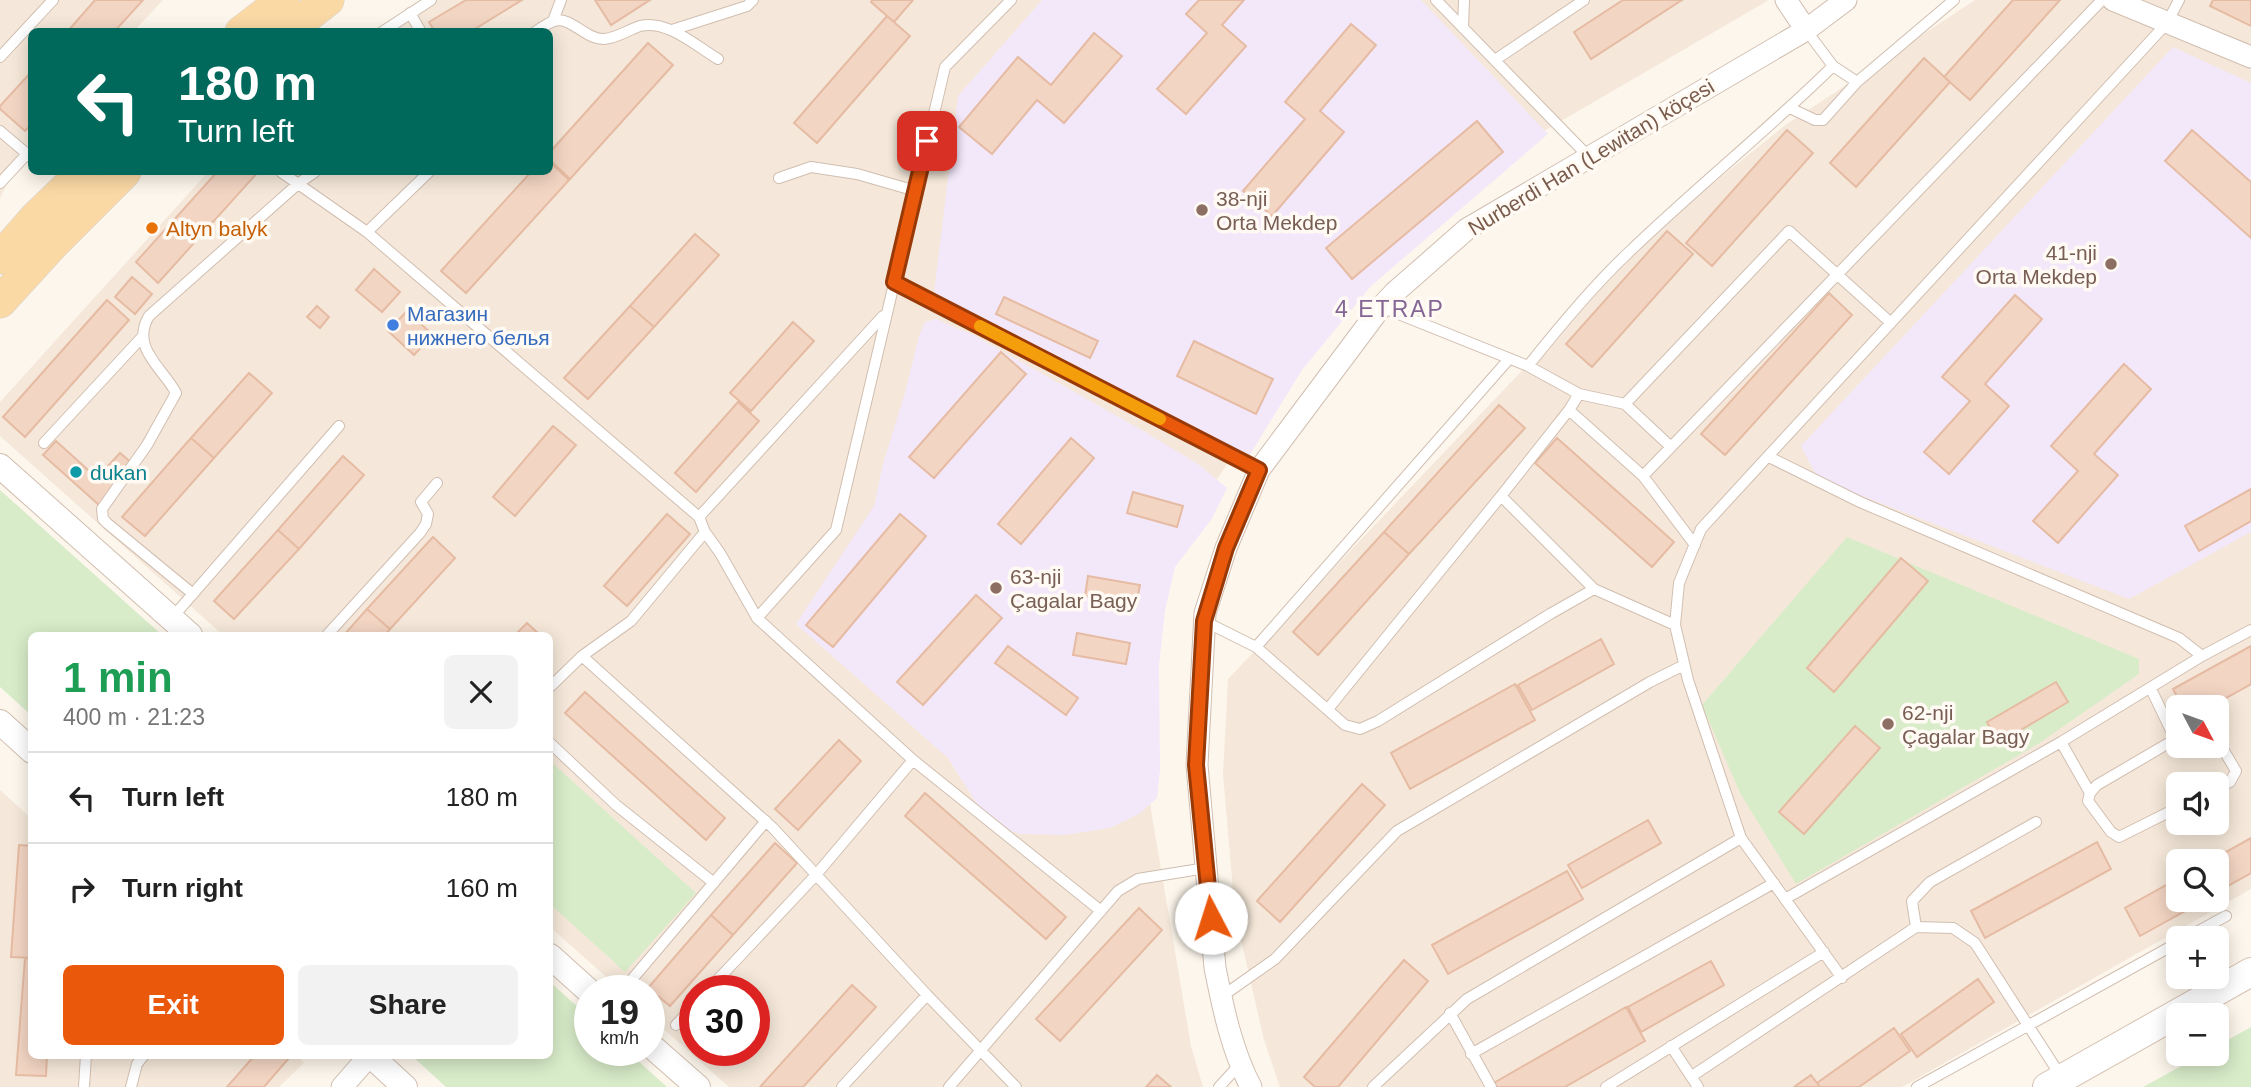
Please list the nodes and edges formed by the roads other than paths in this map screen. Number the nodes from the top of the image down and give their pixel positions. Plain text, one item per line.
1 (53, 0) edge
2 (283, 0) edge
3 (328, 0) edge
4 (431, 0) edge
5 (561, 0) edge
6 (753, 0) edge
7 (1011, 0) edge
8 (1436, 0) edge
9 (1464, 0) edge
10 (1584, 0) edge
11 (1786, 0) edge
12 (1846, 0) edge
13 (1954, 0) edge
14 (2102, 0) edge
15 (2113, 0) edge
16 (2179, 0) edge
17 (410, 13) junction
18 (553, 21) junction
19 (2167, 23) junction
20 (246, 28) edge
21 (292, 28) edge
22 (388, 28) edge
23 (419, 28) edge
24 (542, 28) edge
25 (1463, 28) junction
26 (672, 30) junction
27 (1806, 30) junction
28 (0, 57) edge
29 (2251, 57) edge
30 (718, 59) dead end
31 (1495, 60) junction
32 (1833, 66) junction
33 (1857, 82) junction
34 (1790, 108) junction
35 (0, 131) edge
36 (28, 155) edge
37 (28, 157) edge
38 (1590, 157) junction
39 (80, 175) edge
40 (122, 175) edge
41 (286, 175) edge
42 (311, 175) edge
43 (426, 175) edge
44 (779, 178) dead end
45 (0, 183) edge
46 (299, 183) junction
47 (916, 191) junction
48 (367, 232) junction
49 (0, 258) edge
50 (1837, 275) junction
51 (894, 282) junction
52 (0, 302) edge
53 (1381, 307) junction
54 (885, 314) junction
55 (1891, 323) junction
56 (143, 336) junction
57 (1509, 359) junction
58 (1528, 366) junction
59 (1579, 394) junction
60 (1625, 404) junction
61 (1569, 410) junction
62 (339, 426) dead end
63 (44, 443) dead end
64 (1671, 447) junction
65 (1769, 457) junction
66 (0, 466) edge
67 (1259, 470) junction
68 (1643, 476) junction
69 (437, 483) dead end
70 (1501, 496) junction
71 (699, 517) junction
72 (705, 532) junction
73 (1695, 544) junction
74 (1594, 589) junction
75 (193, 594) junction
76 (757, 618) junction
77 (172, 619) junction
78 (1204, 621) junction
79 (1675, 625) junction
80 (2251, 630) edge
81 (187, 632) edge
82 (330, 632) edge
83 (1256, 647) junction
84 (582, 656) junction
85 (2202, 656) junction
86 (1684, 665) junction
87 (553, 684) edge
88 (2151, 689) junction
89 (1328, 709) junction
90 (2166, 717) edge
91 (0, 722) edge
92 (2061, 742) junction
93 (2166, 744) edge
94 (553, 746) edge
95 (28, 747) edge
96 (2228, 758) edge
97 (913, 760) junction
98 (2229, 782) edge
99 (2090, 793) junction
100 (2166, 814) edge
101 (766, 821) junction
102 (2036, 822) dead end
103 (1741, 838) junction
104 (1206, 868) junction
105 (815, 876) junction
106 (714, 883) junction
107 (1774, 883) junction
108 (1785, 899) junction
109 (1101, 911) junction
110 (2226, 916) dead end
111 (2208, 926) edge
112 (1916, 927) junction
113 (2166, 949) edge
114 (1824, 952) junction
115 (553, 959) edge
116 (2251, 972) edge
117 (636, 975) edge
118 (722, 975) edge
119 (574, 978) edge
120 (1842, 978) junction
121 (2251, 985) edge
122 (927, 995) junction
123 (1221, 998) junction
124 (2219, 1003) edge
125 (1450, 1013) junction
126 (679, 1022) edge
127 (676, 1025) dead end
128 (2028, 1025) junction
129 (2166, 1032) edge
130 (1671, 1046) junction
131 (981, 1051) junction
132 (1471, 1054) junction
133 (665, 1058) edge
134 (86, 1059) edge
135 (141, 1059) edge
136 (366, 1059) edge
137 (374, 1059) edge
138 (1240, 1064) junction
139 (1692, 1076) junction
140 (2060, 1084) edge
141 (84, 1087) edge
142 (131, 1087) edge
143 (342, 1087) edge
144 (405, 1087) edge
145 (698, 1087) edge
146 (842, 1087) edge
147 (949, 1087) edge
148 (1016, 1087) edge
149 (1219, 1087) edge
150 (1251, 1087) edge
151 (1373, 1087) edge
152 (1491, 1087) edge
153 (1606, 1087) edge
154 (1698, 1087) edge
155 (1917, 1087) edge

1 - 28 lane
2 - 20 main road
3 - 21 main road
4 - 17 lane
5 - 18 lane
6 - 26 lane
7 - 47 lane
8 - 25 lane
9 - 25 lane
10 - 31 lane
11 - 27 street
12 - 27 street, Nurberdi Han (Lewitan) köçesi
13 - 33 lane
14 - 50 lane
15 - 19 street
16 - 19 lane
17 - 22 lane
17 - 23 lane
18 - 24 lane
18 - 26 lane
19 - 29 street
19 - 55 lane
25 - 31 lane
26 - 30 lane
27 - 32 lane
27 - 38 street, Nurberdi Han (Lewitan) köçesi
31 - 38 lane
32 - 33 lane
32 - 34 lane
33 - 34 lane
34 - 58 lane
35 - 36 lane
37 - 45 lane
38 - 53 street, Nurberdi Han (Lewitan) köçesi
39 - 49 main road
40 - 52 main road
41 - 46 lane
42 - 46 lane
43 - 48 lane
44 - 47 lane
46 - 48 lane
46 - 56 lane
47 - 51 lane
48 - 71 lane
50 - 55 lane
50 - 60 lane
50 - 64 lane
51 - 54 lane
51 - 67 lane
53 - 57 lane
53 - 67 street, Nurberdi Han (Lewitan) köçesi
54 - 71 lane
54 - 76 lane
55 - 65 lane
56 - 63 lane
56 - 75 lane
57 - 58 lane
57 - 83 lane
58 - 59 lane
59 - 60 lane
59 - 61 lane
60 - 64 lane
61 - 68 lane
61 - 70 lane
62 - 75 lane
64 - 68 lane
65 - 73 lane
65 - 85 lane
66 - 77 street
67 - 78 street, Nurberdi Han (Lewitan) köçesi
68 - 73 lane
69 - 82 lane
70 - 74 lane
70 - 89 lane
71 - 72 lane
72 - 76 lane
72 - 84 lane
73 - 79 lane
74 - 79 lane
74 - 89 lane
75 - 77 lane
76 - 97 lane
77 - 81 street
78 - 83 lane
78 - 104 street, Nurberdi Han (Lewitan) köçesi
79 - 86 lane
80 - 85 lane
83 - 89 lane
84 - 87 lane
84 - 101 lane
85 - 88 lane
86 - 103 lane
86 - 123 lane
88 - 90 lane
88 - 92 lane
91 - 95 street
92 - 99 lane
92 - 108 lane
93 - 99 lane
94 - 106 lane
96 - 98 lane
97 - 105 lane
97 - 109 lane
99 - 100 lane
101 - 105 lane
101 - 106 lane
102 - 112 lane
103 - 107 lane
103 - 125 lane
104 - 109 lane
104 - 123 street, Nurberdi Han (Lewitan) köçesi
105 - 118 lane
105 - 122 lane
106 - 117 lane
107 - 108 lane
107 - 132 lane
108 - 114 lane
109 - 131 lane
110 - 111 lane
112 - 120 lane
112 - 128 lane
113 - 128 lane
114 - 120 lane
114 - 130 lane
115 - 119 street
116 - 140 main road
120 - 139 lane
121 - 124 main road
122 - 131 lane
122 - 146 lane
123 - 138 street, Nurberdi Han (Lewitan) köçesi
125 - 132 lane
125 - 151 lane
126 - 127 lane
128 - 140 lane
128 - 155 lane
129 - 140 main road
130 - 139 lane
130 - 153 lane
131 - 147 lane
131 - 148 lane
132 - 152 lane
133 - 145 street
134 - 141 lane
135 - 142 lane
136 - 143 street
137 - 144 street
138 - 149 lane
138 - 150 street, Nurberdi Han (Lewitan) köçesi
139 - 154 lane

